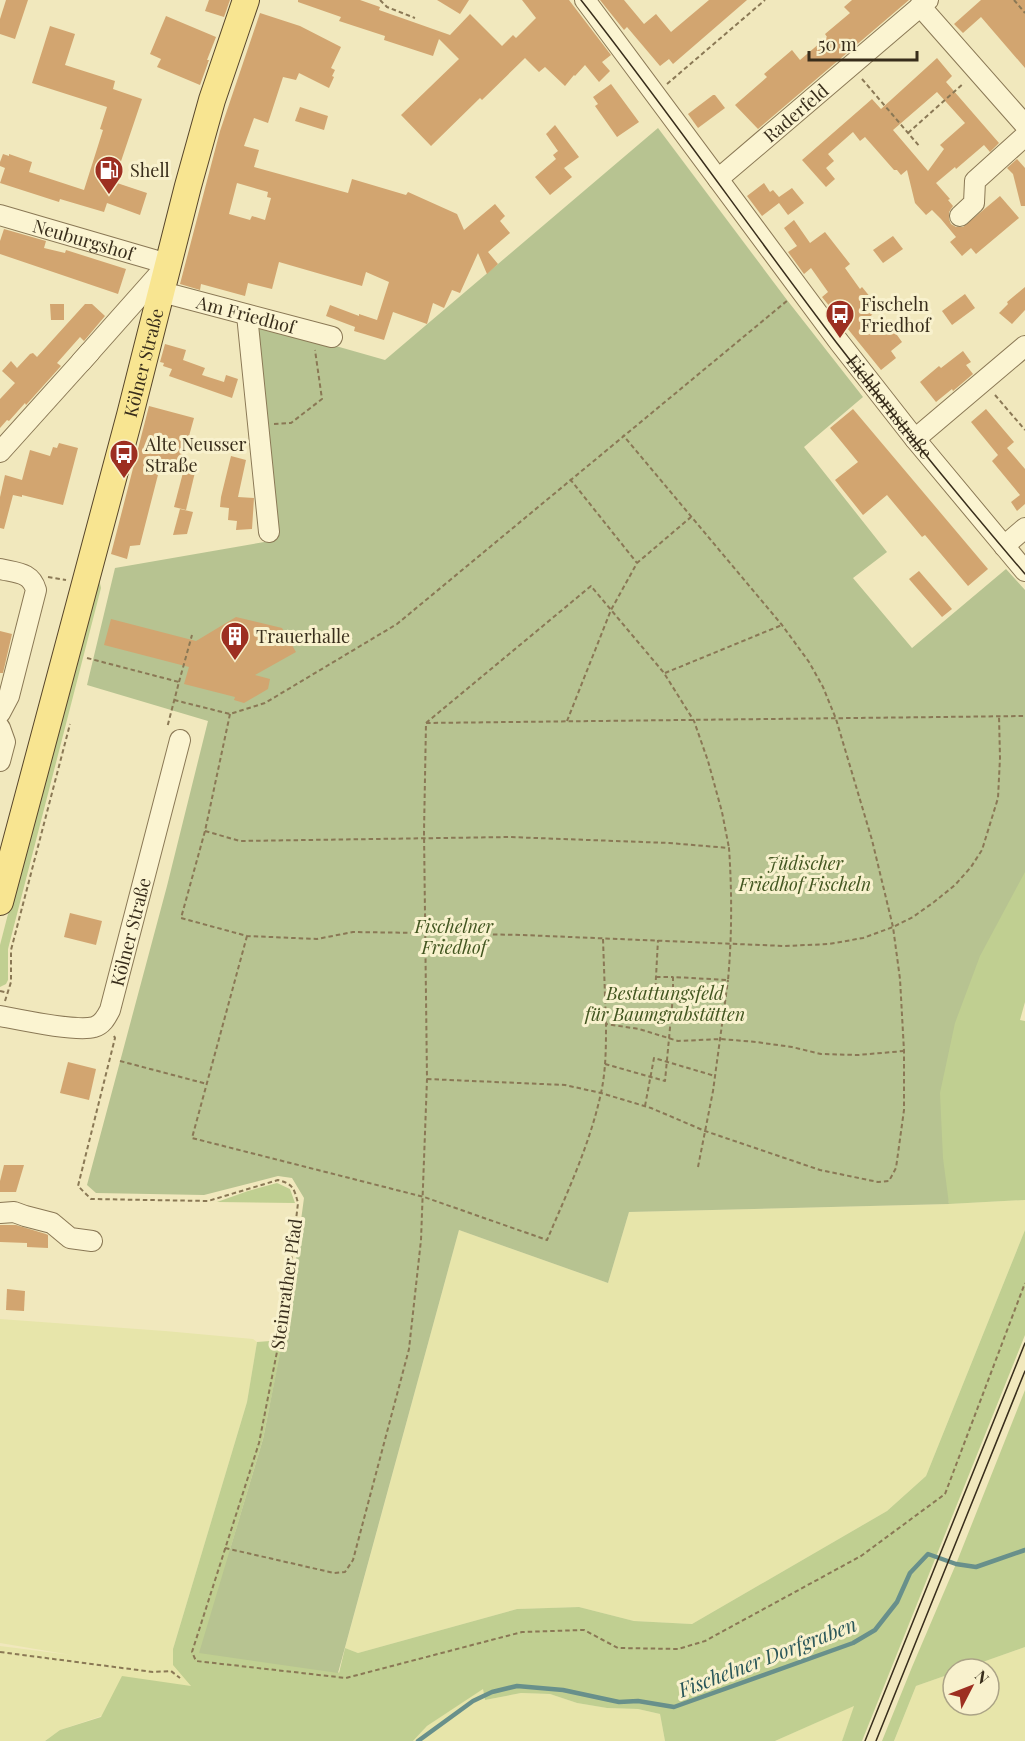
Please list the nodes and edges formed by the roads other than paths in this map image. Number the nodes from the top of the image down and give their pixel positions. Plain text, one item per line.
1 (246, 0) edge
2 (585, 0) edge
3 (924, 3) edge
4 (1025, 125) edge
5 (1025, 136) edge
6 (718, 179) junction
7 (0, 215) edge
8 (960, 216) dead end
9 (168, 264) junction
10 (162, 292) junction
11 (247, 315) junction
12 (332, 337) dead end
13 (1025, 345) edge
14 (915, 439) junction
15 (0, 452) edge
16 (1025, 528) edge
17 (269, 532) dead end
18 (1004, 546) junction
19 (0, 568) edge
20 (1025, 571) edge
21 (0, 713) edge
22 (0, 728) edge
23 (173, 734) road end
24 (0, 761) edge
25 (0, 902) edge
26 (2, 1010) edge
27 (0, 1213) edge
28 (92, 1241) dead end

1 - 9 main road, Kölner Straße
2 - 6 street, Eichhornstraße
3 - 4 street
3 - 6 street, Raderfeld
5 - 8 street
6 - 14 street, Eichhornstraße
7 - 9 street, Neuburgshof
9 - 10 main road, Kölner Straße
9 - 15 street
10 - 11 street, Am Friedhof
10 - 25 main road, Kölner Straße
11 - 12 street, Am Friedhof
11 - 17 street
13 - 14 street
14 - 18 street, Eichhornstraße
16 - 18 street
18 - 20 street, Eichhornstraße
19 - 21 street
22 - 24 street
23 - 26 street, Kölner Straße
27 - 28 street

